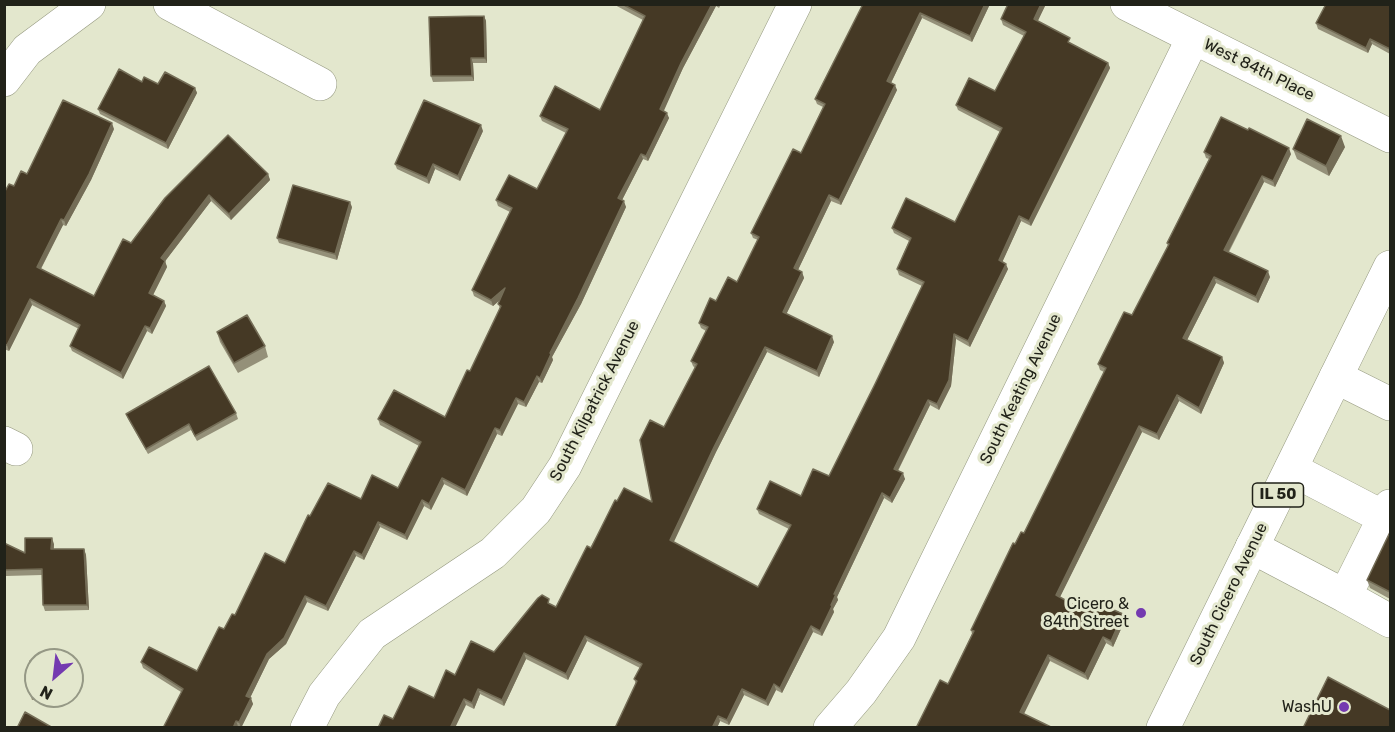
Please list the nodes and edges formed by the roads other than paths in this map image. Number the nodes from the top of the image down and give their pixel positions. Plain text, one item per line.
1 (89, 4) edge
2 (170, 4) edge
3 (795, 4) edge
4 (1127, 4) edge
5 (1193, 38) junction
6 (4, 80) edge
7 (320, 84) dead end
8 (1390, 136) edge
9 (1390, 267) edge
10 (1336, 377) junction
11 (1390, 404) edge
12 (1291, 469) junction
13 (1388, 512) edge
14 (1252, 547) junction
15 (1345, 596) junction
16 (1390, 621) edge
17 (307, 728) edge
18 (830, 728) edge
19 (1163, 728) edge

1 - 6 street
2 - 7 street
3 - 17 street, South Kilpatrick Avenue
4 - 5 street, West 84th Place
5 - 8 street, West 84th Place
5 - 18 street, South Keating Avenue
9 - 10 street, South Cicero Avenue / IL 50
10 - 11 street
10 - 12 street, South Cicero Avenue / IL 50
12 - 13 street
12 - 14 street, South Cicero Avenue / IL 50
13 - 15 street
14 - 15 street
14 - 19 street, South Cicero Avenue / IL 50
15 - 16 street

